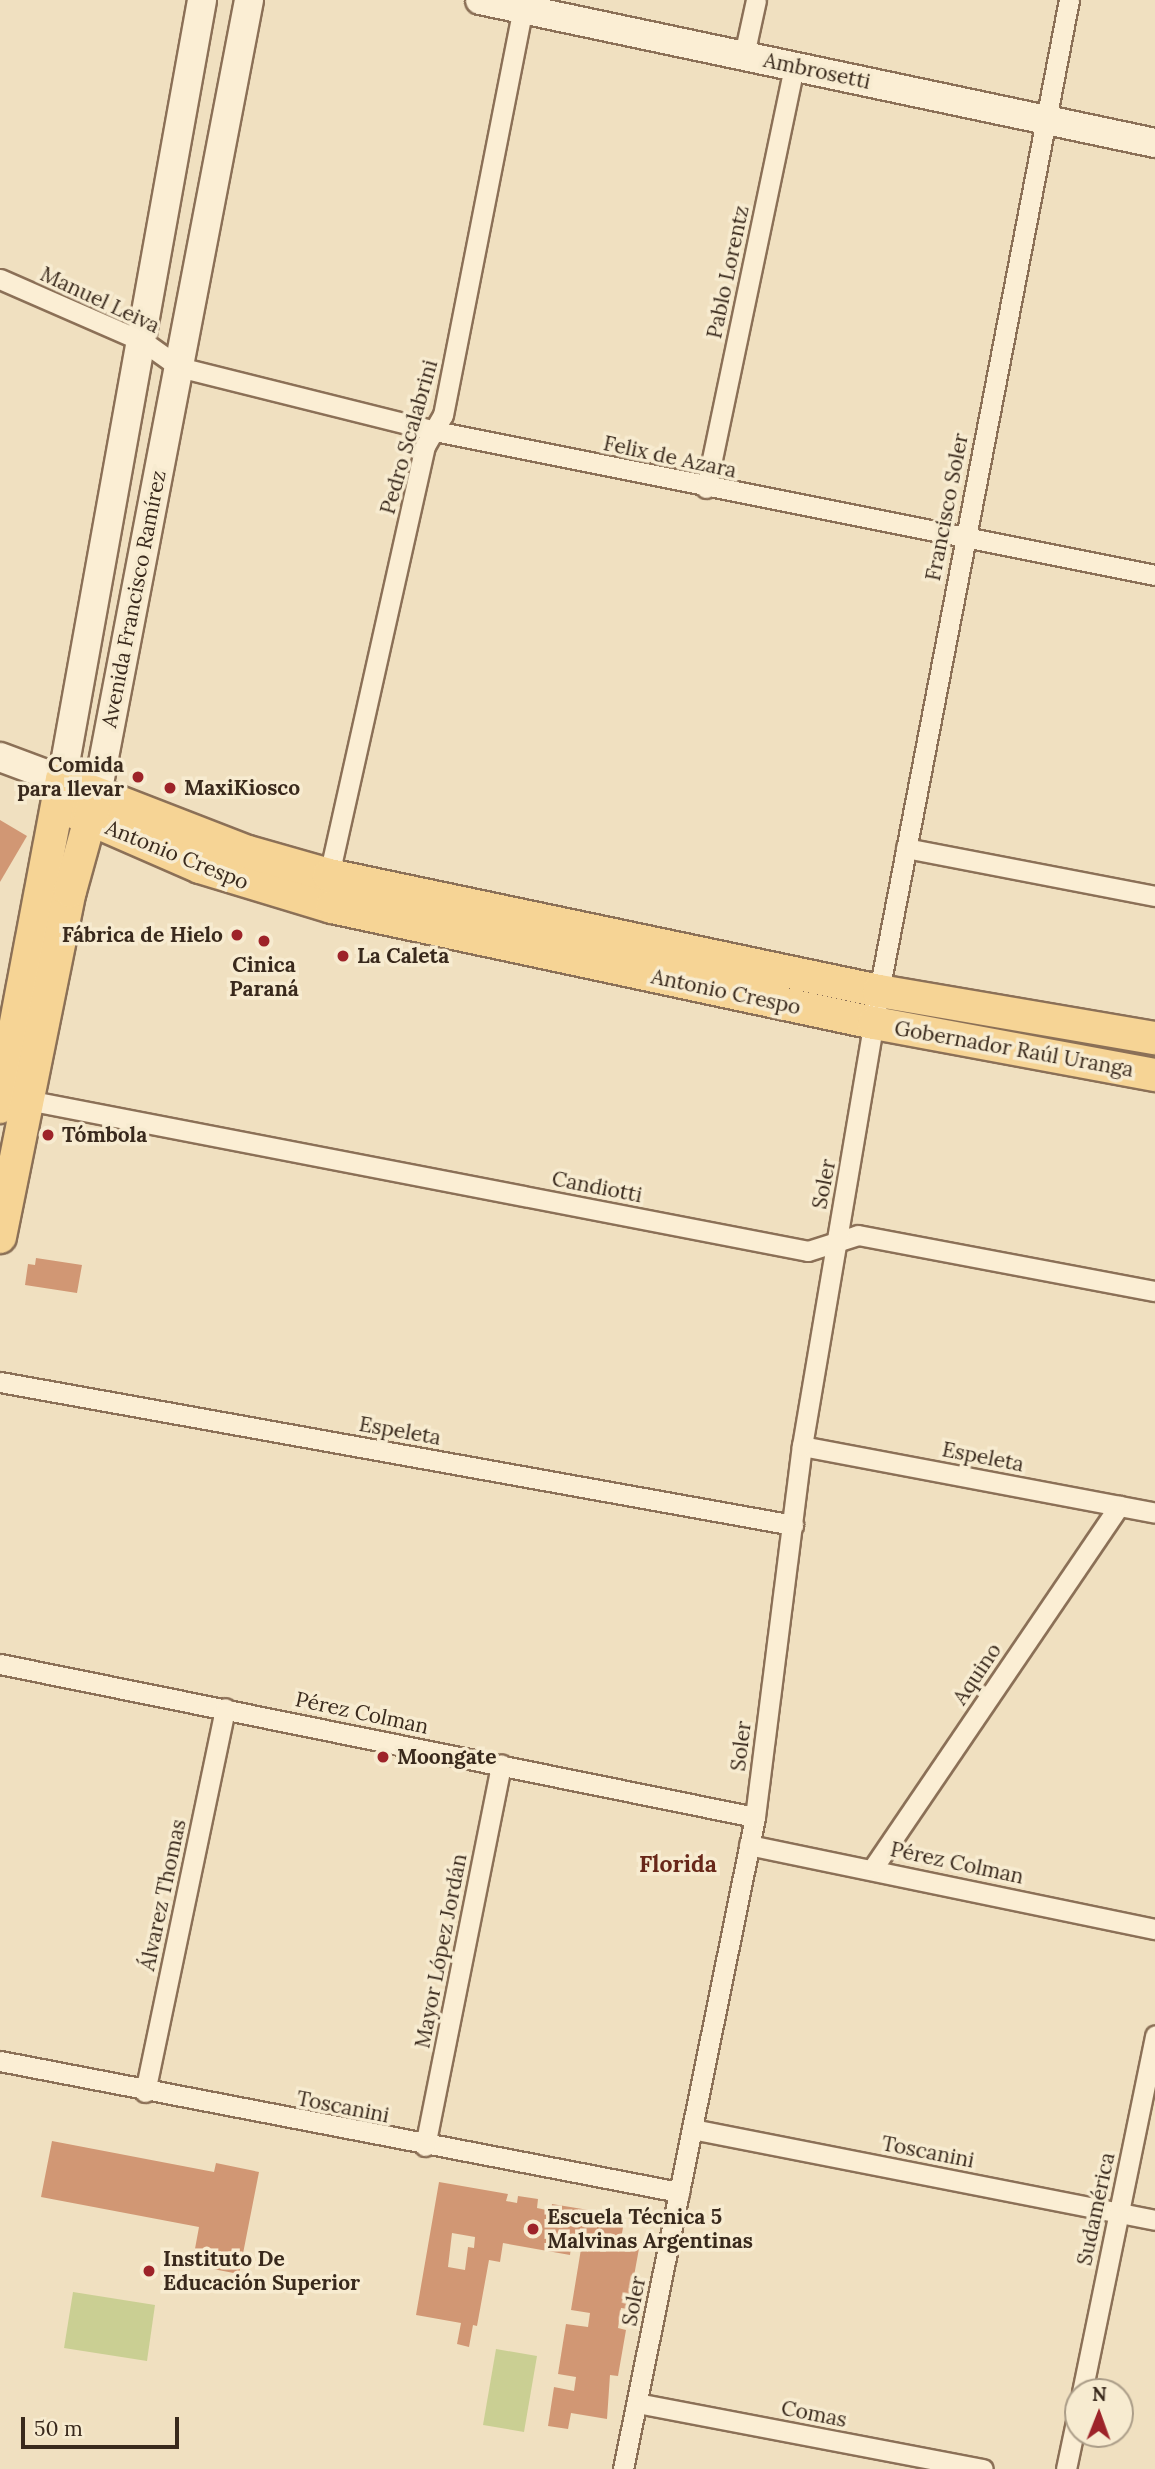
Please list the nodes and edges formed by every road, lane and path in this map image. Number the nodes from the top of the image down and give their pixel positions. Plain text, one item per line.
1 (202, 0) edge
2 (249, 0) edge
3 (756, 0) edge
4 (1069, 0) edge
5 (489, 1) edge
6 (523, 9) junction
7 (744, 55) junction
8 (794, 65) junction
9 (1044, 120) junction
10 (1155, 143) edge
11 (0, 279) edge
12 (144, 342) junction
13 (179, 367) junction
14 (435, 430) junction
15 (706, 488) junction
16 (964, 538) junction
17 (1155, 575) edge
18 (0, 757) edge
19 (60, 793) junction
20 (93, 807) junction
21 (906, 848) junction
22 (329, 875) junction
23 (1154, 895) edge
24 (879, 991) junction
25 (874, 1023) junction
26 (1155, 1038) edge
27 (1155, 1075) edge
28 (14, 1103) edge
29 (0, 1237) edge
30 (836, 1241) junction
31 (1155, 1292) edge
32 (0, 1382) edge
33 (802, 1446) junction
34 (1119, 1506) junction
35 (1155, 1513) edge
36 (793, 1525) junction
37 (0, 1664) edge
38 (225, 1708) junction
39 (501, 1765) junction
40 (755, 1817) junction
41 (750, 1845) junction
42 (873, 1868) junction
43 (1155, 1928) edge
44 (1155, 2035) edge
45 (0, 2061) edge
46 (145, 2092) junction
47 (692, 2129) junction
48 (425, 2146) junction
49 (679, 2192) junction
50 (1119, 2213) junction
51 (1155, 2220) edge
52 (1085, 2378) edge
53 (636, 2403) junction
54 (1070, 2448) edge
55 (623, 2469) edge
56 (984, 2469) edge
57 (1066, 2469) edge

1 - 12 street, Avenida Francisco Ramírez
2 - 13 street, Avenida Francisco Ramírez
3 - 7 street
4 - 9 street, Francisco Soler
5 - 6 street, Ambrosetti
6 - 7 street, Ambrosetti
6 - 14 street, Pedro Scalabrini
7 - 8 street, Ambrosetti
8 - 9 street, Ambrosetti
8 - 15 street, Pablo Lorentz
9 - 10 street, Ambrosetti
9 - 16 street, Francisco Soler
11 - 12 street, Manuel Leiva
12 - 13 street, Manuel Leiva
12 - 19 street, Avenida Francisco Ramírez
13 - 14 street, Felix de Azara
13 - 20 street, Avenida Francisco Ramírez
14 - 15 street, Felix de Azara
14 - 22 street, Pedro Scalabrini
15 - 16 street, Felix de Azara
16 - 17 street, Felix de Azara
16 - 21 street, Francisco Soler
18 - 19 street, Antonio Crespo
19 - 20 main road, Antonio Crespo
19 - 28 main road, Avenida Francisco Ramírez
20 - 22 main road, Antonio Crespo
20 - 25 main road, Antonio Crespo
20 - 28 main road, Avenida Francisco Ramírez
21 - 23 street
21 - 24 street, Francisco Soler
22 - 24 main road, Antonio Crespo
24 - 25 street, Francisco Soler
24 - 26 main road, Gobernador Raúl Uranga
25 - 27 main road, Gobernador Raúl Uranga
25 - 30 street, Soler
28 - 29 main road, Avenida Francisco Ramírez
28 - 30 street, Candiotti
30 - 31 street, Candiotti
30 - 33 street, Soler
32 - 36 street, Espeleta
33 - 34 street, Espeleta
33 - 36 street, Soler
34 - 35 street, Espeleta
34 - 42 street, Aquino
36 - 40 street, Soler
37 - 38 street, Pérez Colman
38 - 39 street, Pérez Colman
38 - 46 street, Álvarez Thomas
39 - 40 street, Pérez Colman
39 - 48 street, Mayor López Jordán
40 - 41 street, Soler
41 - 42 street, Pérez Colman
41 - 47 street, Soler
42 - 43 street, Pérez Colman
44 - 50 street, Sudamérica
45 - 46 street, Toscanini
46 - 48 street, Toscanini
47 - 49 street, Soler
47 - 50 street, Toscanini
48 - 49 street, Toscanini
49 - 53 street, Soler
50 - 51 street, Toscanini
50 - 52 street, Sudamérica
53 - 55 street, Soler
53 - 56 street, Comas
54 - 57 street

